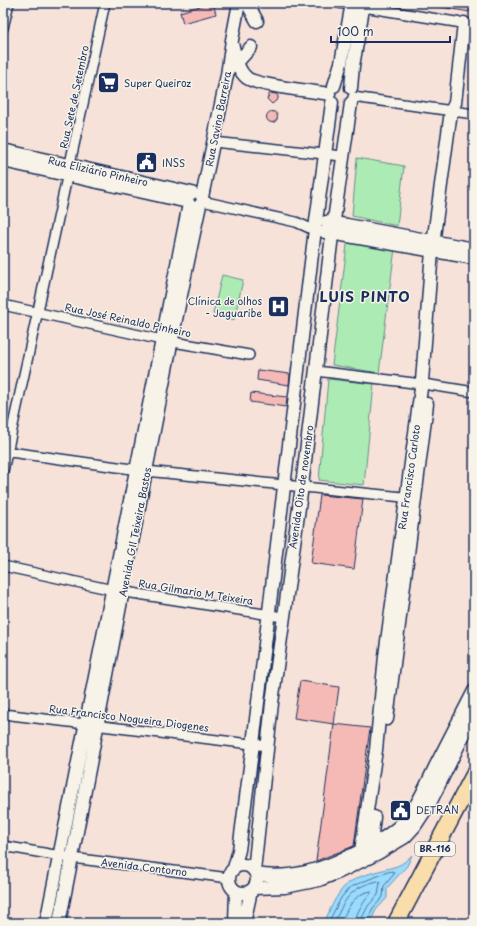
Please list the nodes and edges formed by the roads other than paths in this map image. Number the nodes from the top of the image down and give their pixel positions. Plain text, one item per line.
1 (8, 3) edge
2 (105, 3) edge
3 (239, 3) edge
4 (247, 3) edge
5 (339, 3) edge
6 (358, 5) edge
7 (257, 21) dead end
8 (469, 24) edge
9 (3, 28) edge
10 (232, 40) junction
11 (252, 47) dead end
12 (238, 62) junction
13 (227, 75) junction
14 (332, 94) junction
15 (352, 96) junction
16 (455, 108) junction
17 (474, 114) edge
18 (214, 142) junction
19 (3, 150) edge
20 (326, 154) junction
21 (342, 156) junction
22 (3, 161) edge
23 (69, 170) junction
24 (196, 199) junction
25 (316, 226) junction
26 (333, 228) junction
27 (437, 247) junction
28 (474, 249) edge
29 (474, 258) edge
30 (3, 305) edge
31 (38, 313) junction
32 (166, 340) junction
33 (249, 355) dead end
34 (316, 371) junction
35 (297, 384) junction
36 (314, 385) junction
37 (426, 385) junction
38 (474, 392) edge
39 (5, 451) edge
40 (141, 470) junction
41 (3, 471) edge
42 (284, 486) junction
43 (302, 486) junction
44 (411, 498) junction
45 (274, 565) junction
46 (3, 566) edge
47 (290, 567) junction
48 (118, 591) junction
49 (268, 614) junction
50 (283, 617) junction
51 (474, 691) edge
52 (257, 701) junction
53 (272, 703) junction
54 (3, 714) edge
55 (474, 714) edge
56 (91, 724) junction
57 (252, 744) junction
58 (267, 746) junction
59 (474, 775) edge
60 (425, 800) junction
61 (3, 846) edge
62 (365, 854) junction
63 (59, 856) junction
64 (72, 858) junction
65 (231, 873) junction
66 (255, 873) junction
67 (252, 889) junction
68 (236, 892) junction
69 (46, 923) edge
70 (58, 923) edge
71 (234, 923) edge
72 (244, 923) edge
73 (396, 923) edge

1 - 9 street
2 - 23 street, Rua Sete de Setembro
3 - 10 street, Rua Savino Barreira
4 - 7 street
5 - 6 street
6 - 8 street
6 - 14 street, Avenida Oito de novembro
6 - 15 street, Avenida Oito de novembro
8 - 16 street, Rua Francisco Carloto
10 - 12 street, Rua Savino Barreira
10 - 13 street, Rua Savino Barreira
10 - 24 street, Rua Savino Barreira
11 - 12 street
12 - 13 street
12 - 14 street, Rua Savino Barreira
13 - 18 street, Rua Savino Barreira
14 - 15 street
14 - 15 street
14 - 20 street, Avenida Oito de novembro
15 - 16 street
15 - 21 street, Avenida Oito de novembro
16 - 17 street
16 - 27 street, Rua Francisco Carloto
18 - 20 street
18 - 24 street, Rua Savino Barreira
19 - 23 street, Rua Eliziário Pinheiro
20 - 21 street
20 - 25 street, Avenida Oito de novembro
21 - 26 street, Avenida Oito de novembro
22 - 23 street, Rua Eliziário Pinheiro
23 - 24 street, Rua Eliziário Pinheiro
23 - 31 street, Rua Sete de Setembro
24 - 25 street, Rua Eliziário Pinheiro
24 - 32 street, Avenida GIl Teixeira Bastos
25 - 26 street, Rua Eliziário Pinheiro
25 - 35 street, Avenida Oito de novembro
26 - 27 street, Rua Eliziário Pinheiro
26 - 34 street, Avenida Oito de novembro
27 - 28 street, Rua Eliziário Pinheiro
27 - 29 street, Rua Eliziário Pinheiro
27 - 37 street, Rua Francisco Carloto
30 - 31 street, Rua José Reinaldo Pinheiro
31 - 32 street, Rua José Reinaldo Pinheiro
31 - 39 street, Rua Sete de Setembro
32 - 33 street, Rua José Reinaldo Pinheiro
32 - 40 street, Avenida GIl Teixeira Bastos
34 - 36 street, Avenida Oito de novembro
34 - 37 street
35 - 36 street
35 - 42 street, Avenida Oito de novembro
36 - 43 street, Avenida Oito de novembro
37 - 38 street
37 - 44 street, Rua Francisco Carloto
39 - 40 street
39 - 41 street, Rua Sete de Setembro
40 - 42 street
40 - 48 street, Avenida GIl Teixeira Bastos
42 - 43 street
42 - 45 street, Avenida Oito de novembro
43 - 44 street
43 - 47 street, Avenida Oito de novembro
44 - 62 street, Rua Francisco Carloto
45 - 47 street
45 - 49 street, Avenida Oito de novembro
46 - 48 street, Rua Gilmario M Teixeira
47 - 50 street, Avenida Oito de novembro
48 - 49 street, Rua Gilmario M Teixeira
48 - 56 street, Avenida GIl Teixeira Bastos
49 - 50 street, Rua Gilmario M Teixeira
49 - 52 street, Avenida Oito de novembro
50 - 53 street, Avenida Oito de novembro
51 - 60 street
52 - 53 street
52 - 57 street, Avenida Oito de novembro
53 - 58 street, Avenida Oito de novembro
54 - 56 street, Rua Francisco Nogueira Diogenes
55 - 60 street
56 - 57 street, Rua Francisco Nogueira Diogenes
56 - 63 street, Avenida GIl Teixeira Bastos
56 - 64 street, Avenida GIl Teixeira Bastos
57 - 58 street, Rua Francisco Nogueira Diogenes
57 - 65 street, Avenida Oito de novembro
58 - 66 street, Avenida Oito de novembro
59 - 73 highway, BR-116
60 - 62 street
61 - 63 street, Avenida Contorno
62 - 66 street
62 - 67 street
63 - 64 street, Avenida Contorno
63 - 69 street, Avenida GIl Teixeira Bastos
64 - 65 street, Avenida Contorno
64 - 70 street, Avenida GIl Teixeira Bastos
65 - 66 street
65 - 68 street
66 - 67 street
67 - 68 street
67 - 72 street
68 - 71 street

